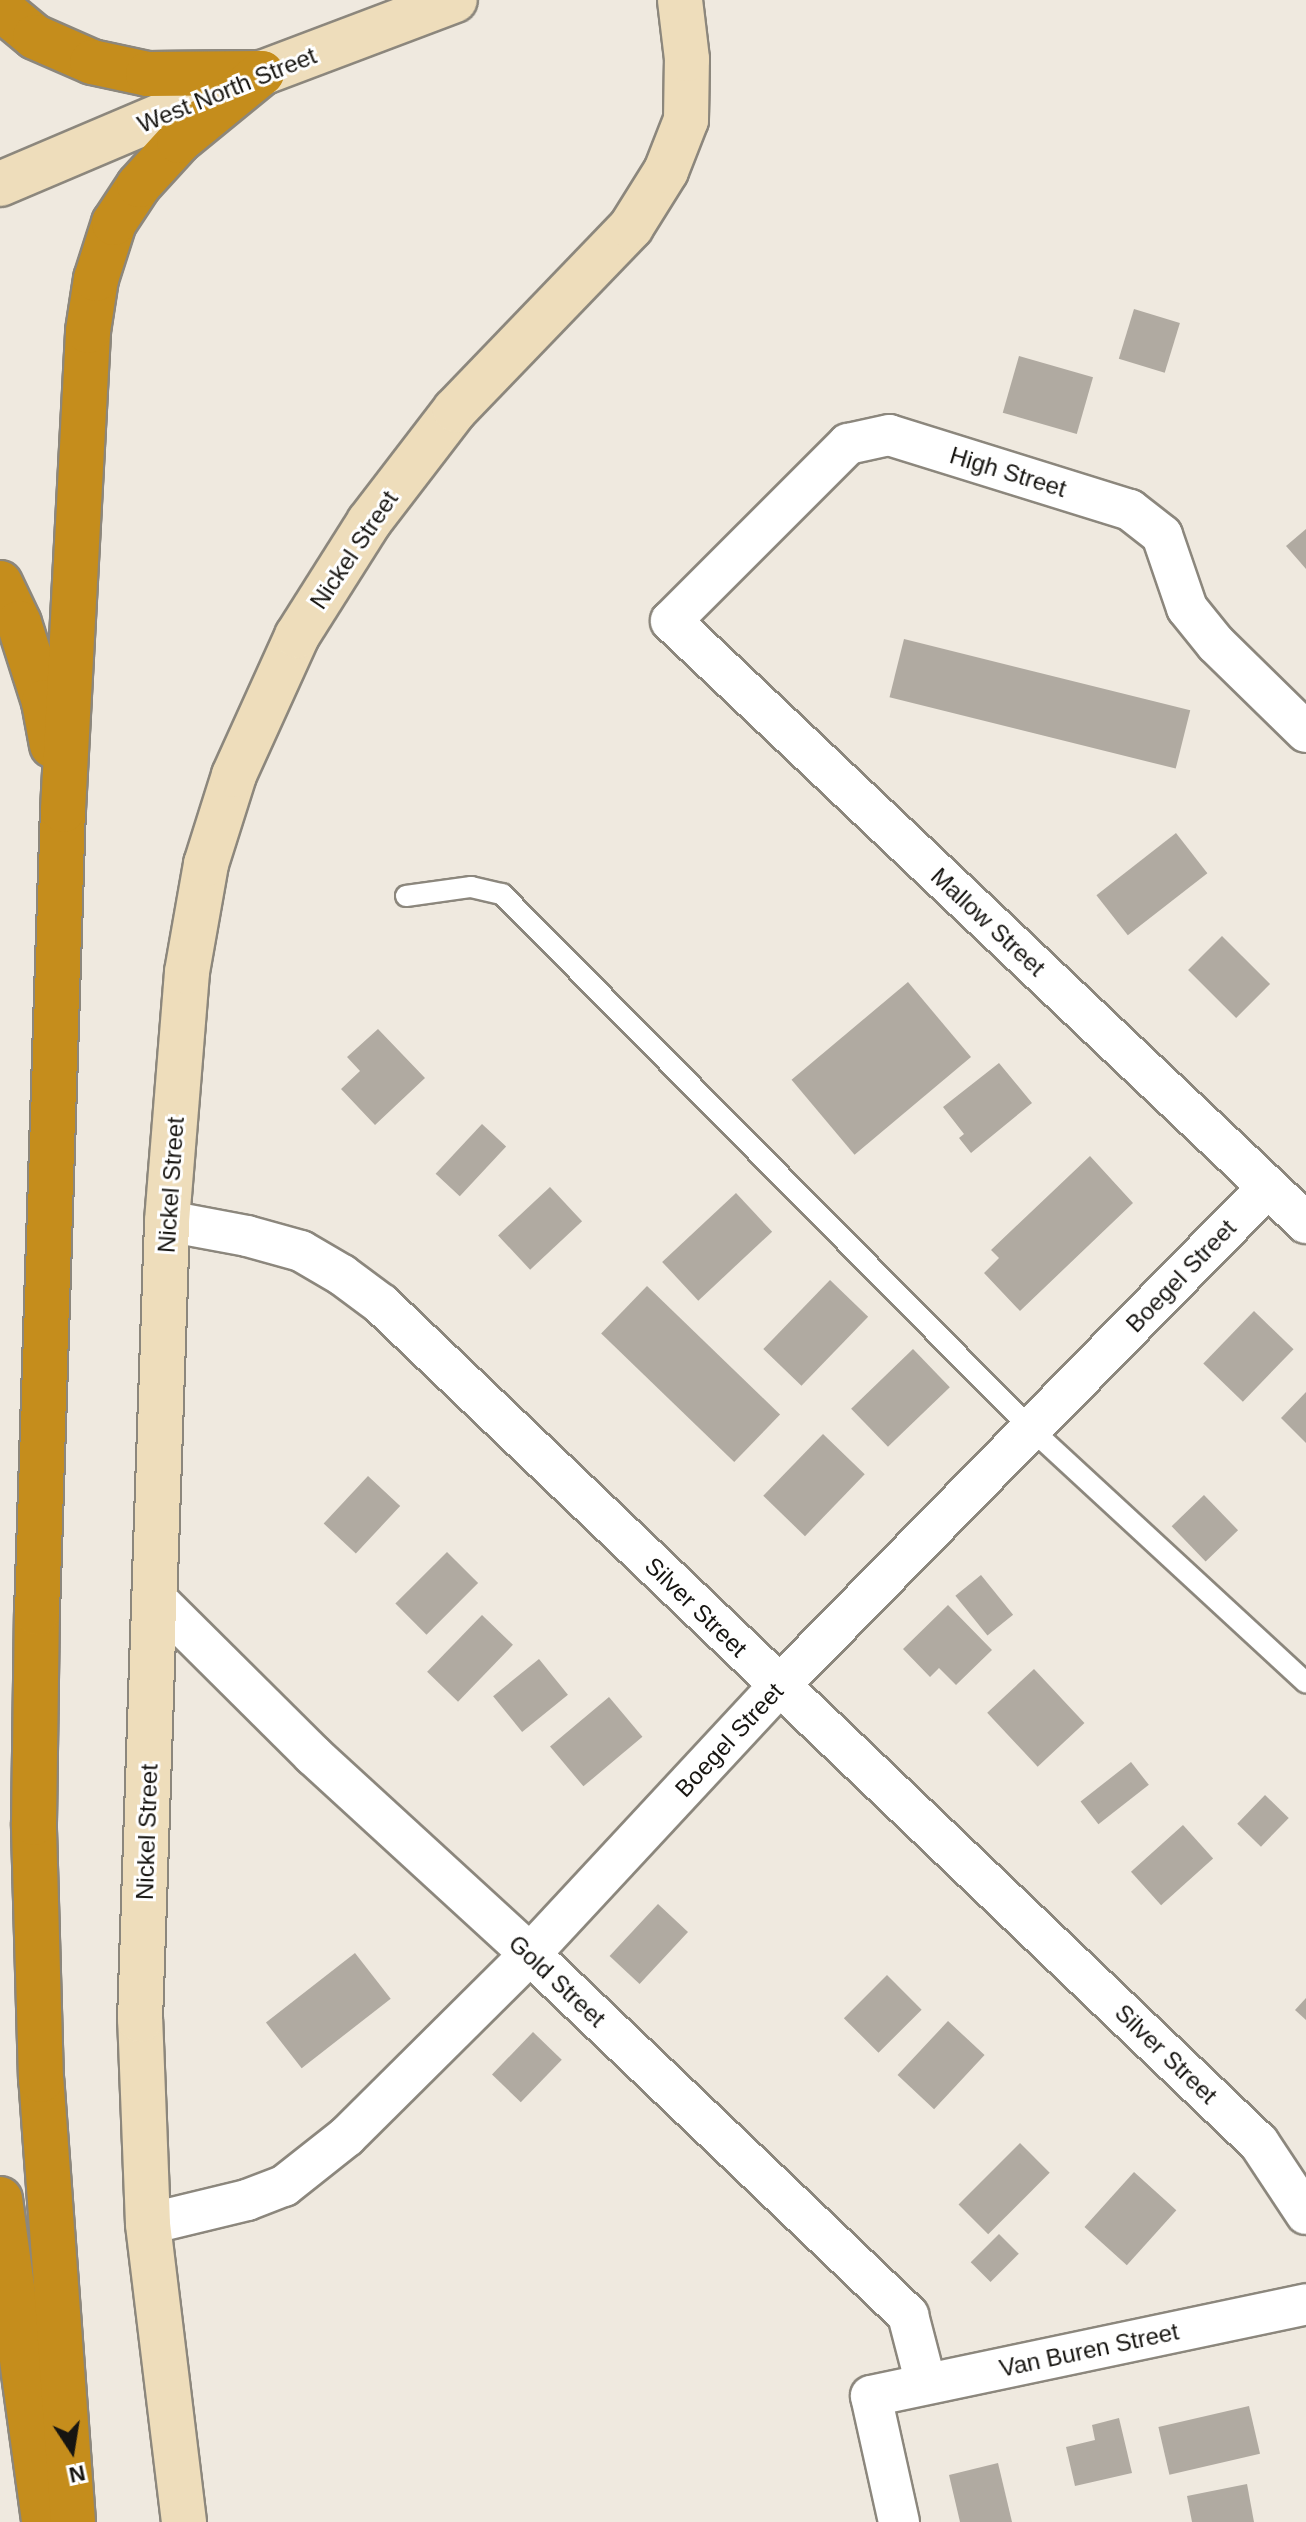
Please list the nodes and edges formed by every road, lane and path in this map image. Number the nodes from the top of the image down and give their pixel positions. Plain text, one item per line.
1 (455, 0) edge
2 (680, 0) edge
3 (0, 8) edge
4 (262, 73) junction
5 (0, 184) edge
6 (0, 583) edge
7 (671, 621) joint
8 (1306, 732) edge
9 (63, 810) junction
10 (406, 896) dead end
11 (1268, 1187) junction
12 (167, 1221) junction
13 (1306, 1223) edge
14 (1031, 1429) junction
15 (155, 1598) junction
16 (1306, 1683) edge
17 (779, 1686) junction
18 (530, 1954) junction
19 (0, 2199) edge
20 (1306, 2214) edge
21 (148, 2224) junction
22 (1306, 2304) edge
23 (926, 2384) junction
24 (44, 2522) edge
25 (73, 2522) edge
26 (184, 2522) edge
27 (899, 2522) edge

1 - 4 main road, West North Street
2 - 12 main road, Nickel Street
3 - 4 highway
4 - 5 main road, West North Street
4 - 9 highway
6 - 9 highway
7 - 8 street, High Street
7 - 11 street, Mallow Street
9 - 25 highway
10 - 14 lane
11 - 13 street, Mallow Street
11 - 14 street, Boegel Street
12 - 15 main road, Nickel Street
12 - 17 street, Silver Street
14 - 16 lane
14 - 17 street, Boegel Street
15 - 18 street, Gold Street
15 - 21 main road, Nickel Street
17 - 18 street, Boegel Street
17 - 20 street, Silver Street
18 - 21 street, Boegel Street
18 - 23 street, Gold Street
19 - 24 highway
21 - 26 main road, Nickel Street
22 - 23 street, Van Buren Street
23 - 27 street, Van Buren Street

